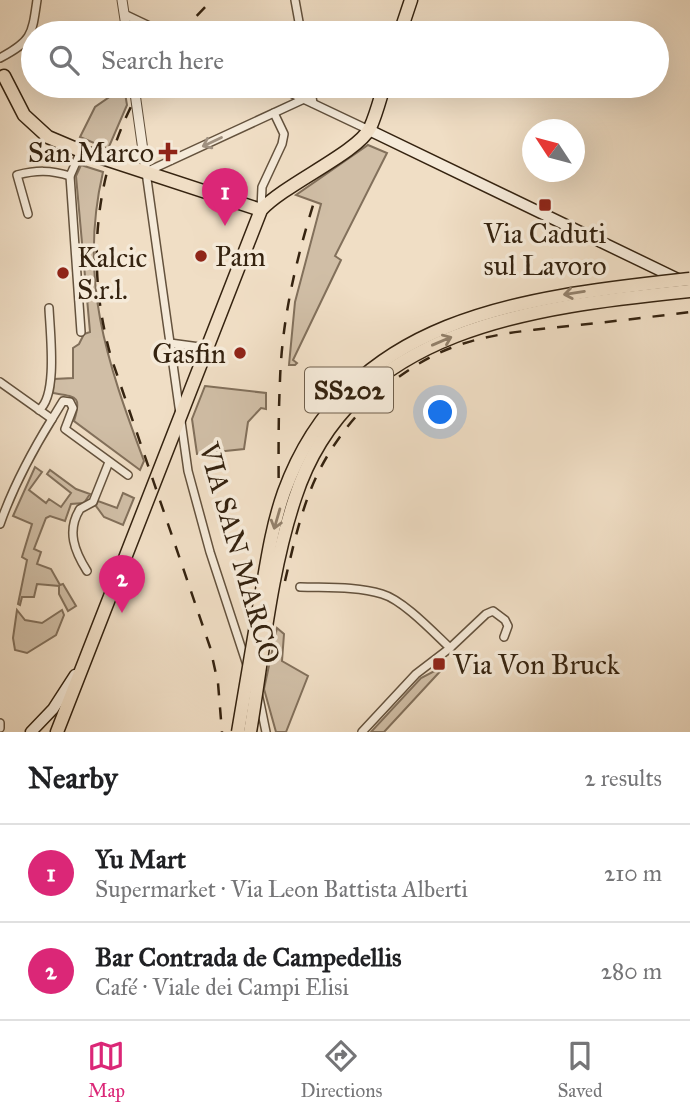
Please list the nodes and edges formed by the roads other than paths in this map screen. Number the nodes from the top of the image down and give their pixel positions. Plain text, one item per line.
1 (37, 0) edge
2 (122, 0) edge
3 (295, 0) edge
4 (411, 0) edge
5 (124, 14) junction
6 (32, 21) edge
7 (125, 21) edge
8 (139, 21) edge
9 (299, 21) edge
10 (404, 21) edge
11 (21, 46) edge
12 (0, 58) edge
13 (4, 76) dead end
14 (136, 98) edge
15 (312, 98) edge
16 (380, 98) edge
17 (303, 99) joint
18 (313, 103) junction
19 (274, 113) junction
20 (369, 130) junction
21 (80, 151) junction
22 (146, 172) junction
23 (70, 176) junction
24 (233, 200) junction
25 (261, 210) junction
26 (28, 214) dead end
27 (251, 236) junction
28 (690, 279) edge
29 (690, 285) edge
30 (690, 291) edge
31 (50, 308) dead end
32 (81, 332) dead end
33 (170, 344) junction
34 (208, 348) junction
35 (0, 383) edge
36 (39, 410) junction
37 (52, 419) junction
38 (180, 421) junction
39 (109, 462) junction
40 (128, 475) dead end
41 (0, 524) edge
42 (87, 571) dead end
43 (300, 587) dead end
44 (504, 637) dead end
45 (91, 645) junction
46 (450, 648) junction
47 (0, 723) edge
48 (0, 728) edge
49 (31, 732) edge
50 (57, 732) edge
51 (238, 732) edge
52 (250, 732) edge
53 (266, 732) edge
54 (362, 732) edge

1 - 6 street
2 - 5 street
3 - 9 street
4 - 10 main road
5 - 7 street
5 - 8 street
11 - 12 street
13 - 21 main road
14 - 22 street, VIA SAN MARCO
15 - 18 street
16 - 20 main road
17 - 18 street
17 - 19 street
18 - 20 street
19 -> 22 street
19 - 25 street
20 - 25 main road
20 - 29 main road
21 - 22 main road
21 - 23 street
22 - 24 main road
22 - 33 street, VIA SAN MARCO
23 - 26 street
23 - 32 street
24 - 25 main road
24 - 27 main road
25 - 27 main road
27 - 34 main road
28 -> 51 main road, SS202, bridge
52 -> 30 main road, SS202, bridge
31 - 36 street
33 - 34 street
33 - 38 street, VIA SAN MARCO
34 - 38 main road
35 - 36 street
36 - 37 street
37 - 39 street
37 - 41 street
38 - 45 main road
38 - 53 street, VIA SAN MARCO
39 - 40 street
39 - 42 street
43 - 46 street
44 - 46 street
45 - 49 main road
45 - 50 main road
46 - 54 street
47 - 48 street

